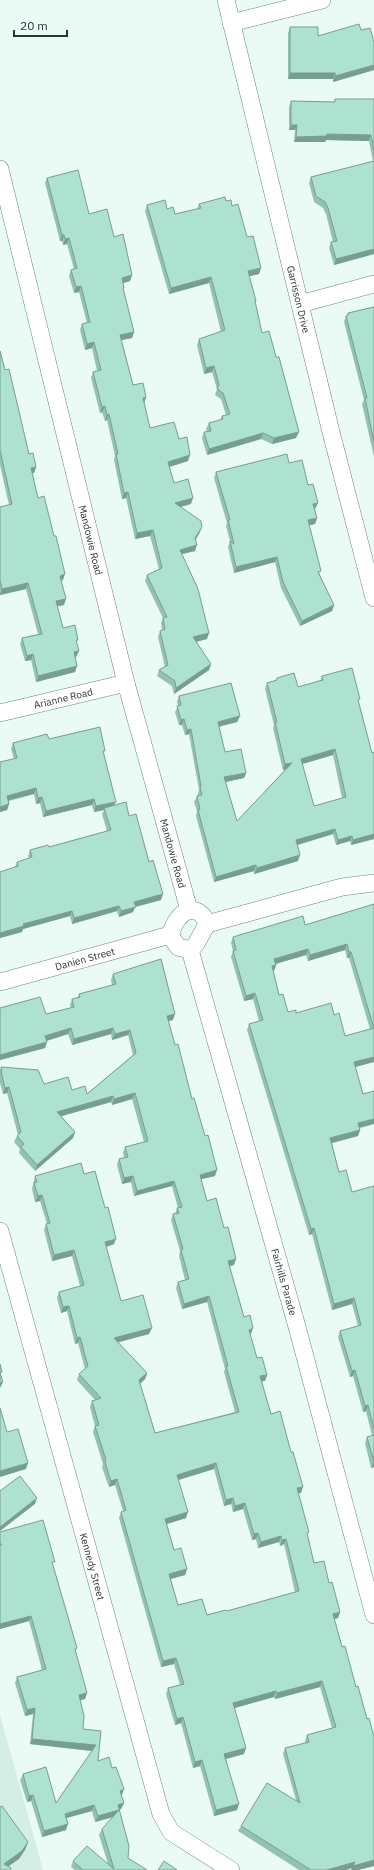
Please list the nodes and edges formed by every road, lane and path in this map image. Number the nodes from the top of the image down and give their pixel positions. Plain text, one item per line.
1 (226, 0) edge
2 (322, 0) edge
3 (231, 23) junction
4 (0, 168) edge
5 (374, 284) edge
6 (300, 304) junction
7 (374, 598) edge
8 (126, 683) junction
9 (0, 713) edge
10 (374, 874) edge
11 (374, 883) edge
12 (342, 887) junction
13 (189, 910) junction
14 (207, 924) junction
15 (170, 935) junction
16 (190, 950) junction
17 (0, 982) edge
18 (0, 1231) edge
19 (374, 1615) edge
20 (231, 1870) edge

1 - 3 street, Garrisson Drive
2 - 3 street
3 - 6 street, Garrisson Drive
4 - 8 street, Mandowie Road
5 - 6 street
6 - 7 street, Garrisson Drive
8 - 9 street, Arianne Road
8 - 13 street, Mandowie Road
10 - 12 street
11 - 12 street
12 - 14 street
13 - 14 street
13 - 15 street
14 - 16 street
15 - 16 street
15 - 17 street, Danien Street
16 - 19 street, Fairhills Parade
18 - 20 street, Kennedy Street

